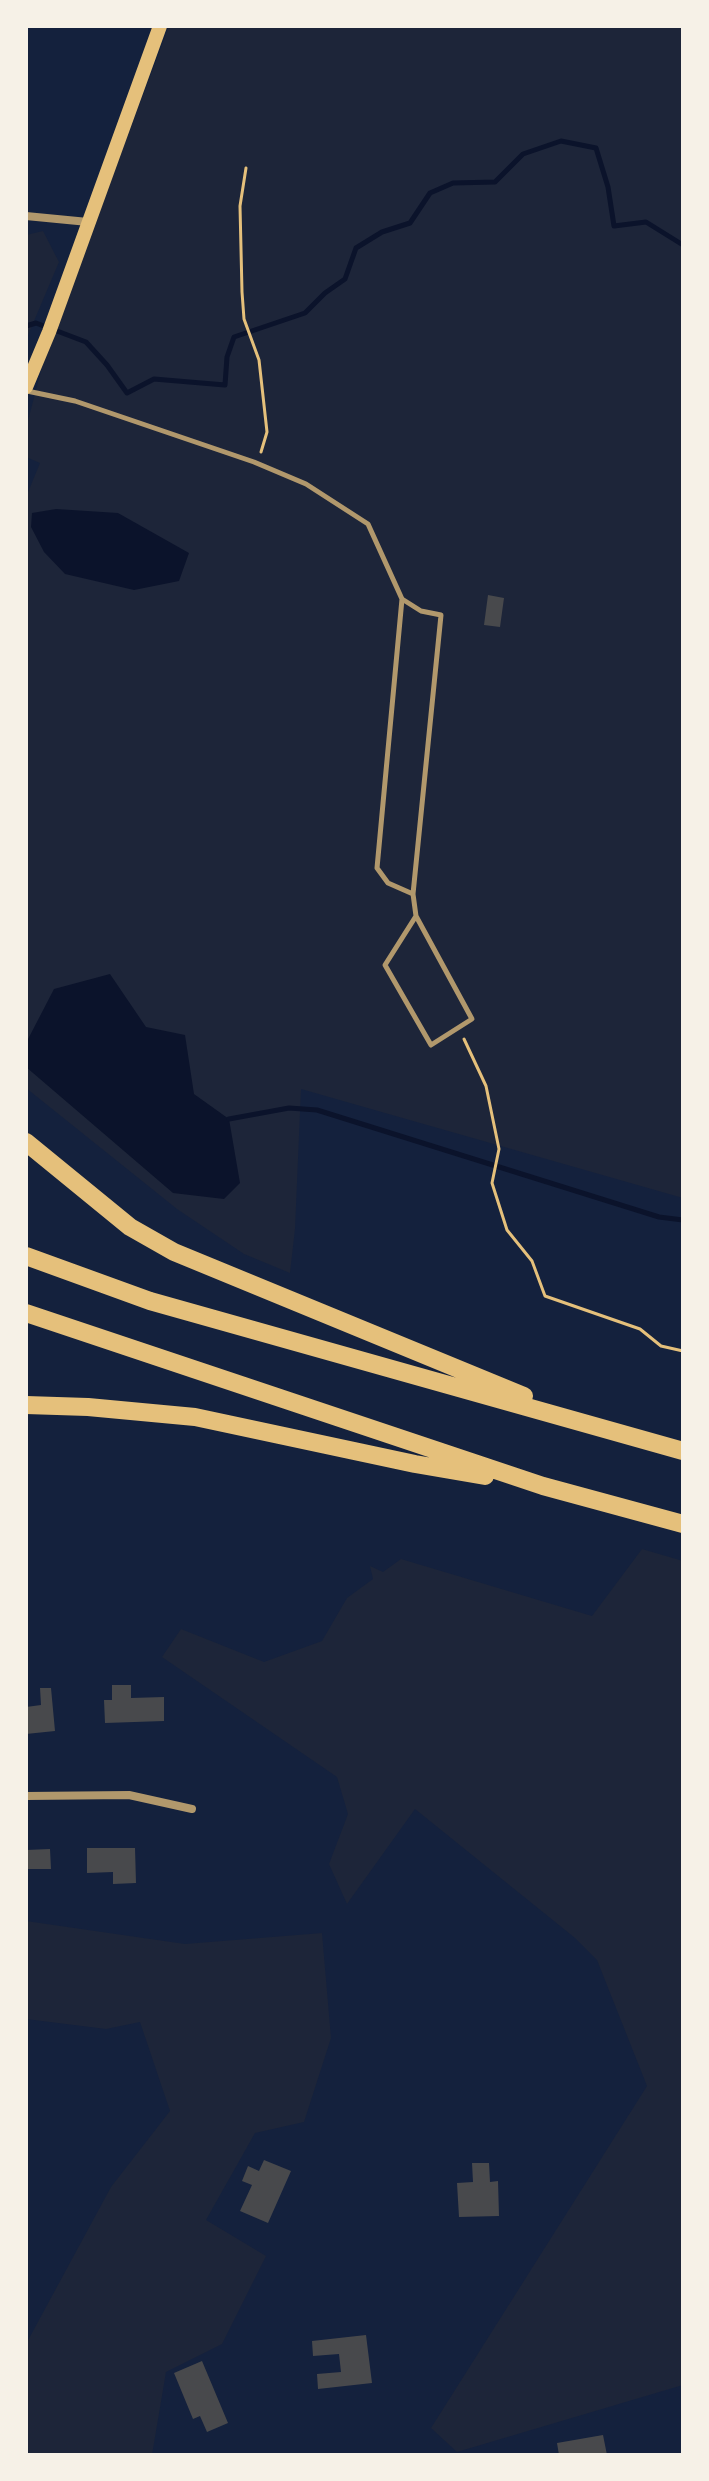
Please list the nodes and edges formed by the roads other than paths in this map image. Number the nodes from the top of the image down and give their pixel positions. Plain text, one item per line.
1 (160, 26) edge
2 (26, 216) edge
3 (88, 222) junction
4 (26, 389) edge
5 (402, 599) junction
6 (413, 894) junction
7 (416, 916) junction
8 (26, 1142) edge
9 (26, 1256) edge
10 (26, 1313) edge
11 (26, 1405) edge
12 (600, 1428) junction
13 (683, 1451) edge
14 (543, 1486) junction
15 (683, 1524) edge
16 (26, 1796) edge
17 (192, 1809) dead end

1 - 3 main road
2 - 3 street
3 - 4 main road
4 - 5 lane
5 - 6 lane
5 - 6 lane
6 - 7 lane
7 - 7 lane
8 - 12 highway
9 - 12 highway
10 - 14 highway
11 - 14 highway
12 - 13 highway
14 - 15 highway
16 - 17 street

